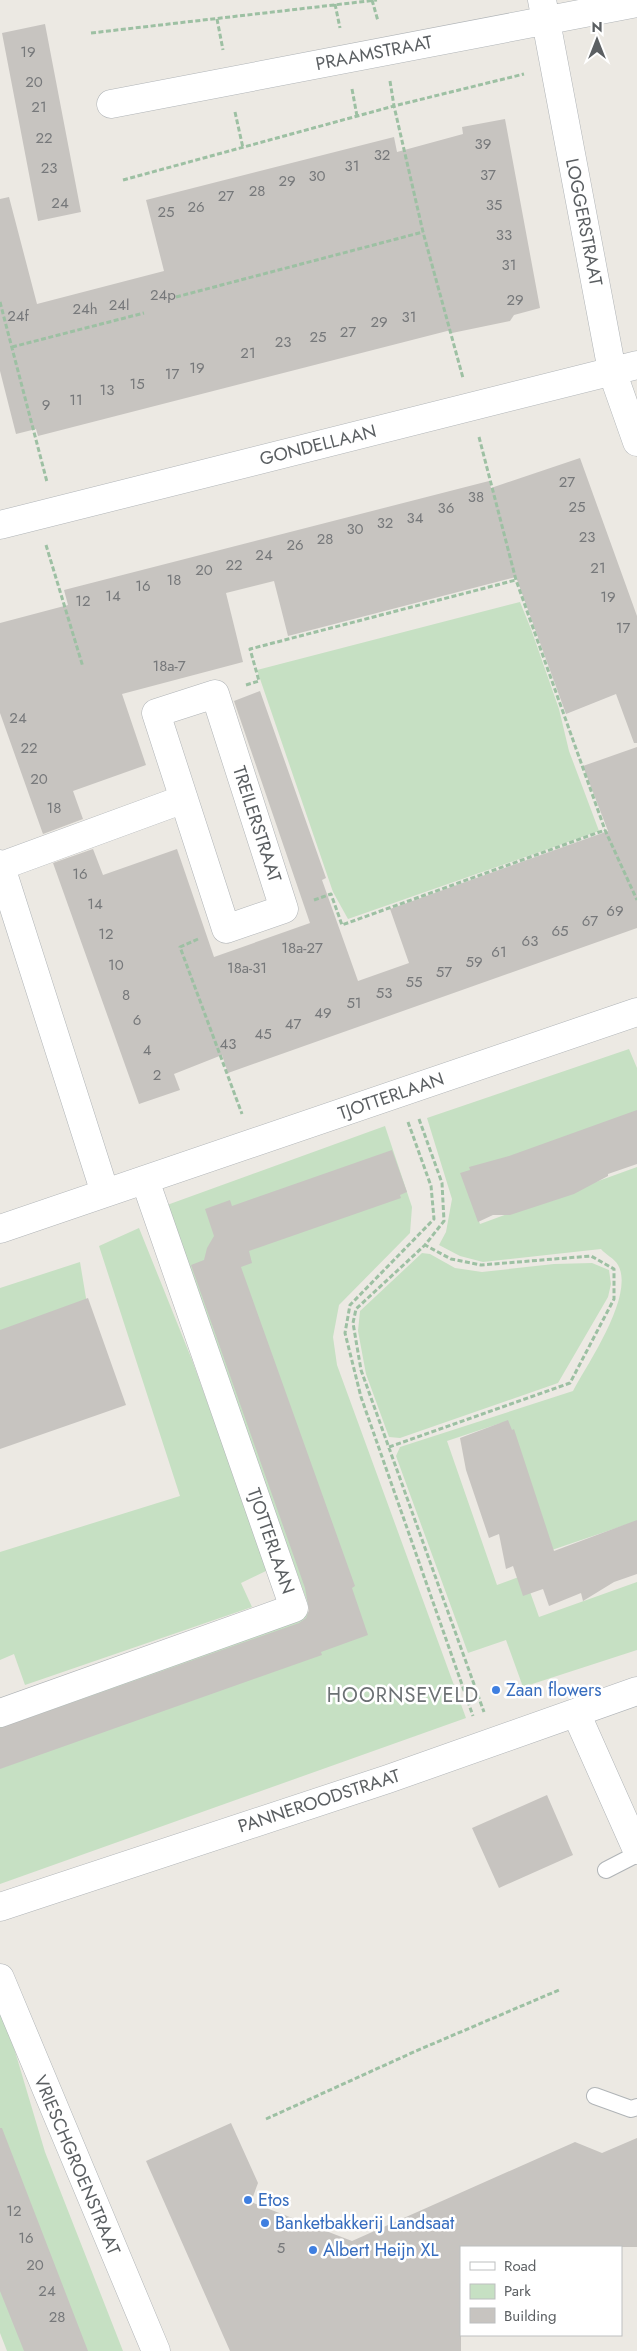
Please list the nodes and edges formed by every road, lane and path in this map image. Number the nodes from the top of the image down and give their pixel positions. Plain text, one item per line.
1 (377, 0) edge
2 (637, 3) edge
3 (544, 10) edge
4 (91, 33) dead end
5 (386, 50) junction
6 (554, 66) junction
7 (111, 104) dead end
8 (394, 106) junction
9 (123, 180) dead end
10 (423, 232) junction
11 (176, 297) dead end
12 (0, 302) edge
13 (144, 313) dead end
14 (12, 347) junction
15 (625, 368) edge
16 (471, 406) junction
17 (637, 442) edge
18 (46, 514) junction
19 (0, 525) edge
20 (516, 580) junction
21 (83, 667) dead end
22 (215, 694) junction
23 (184, 799) junction
24 (605, 830) junction
25 (0, 865) edge
26 (637, 900) edge
27 (284, 910) junction
28 (226, 929) junction
29 (637, 1012) edge
30 (403, 1092) junction
31 (253, 1143) junction
32 (145, 1180) junction
33 (105, 1193) junction
34 (0, 1229) edge
35 (425, 1245) junction
36 (389, 1447) junction
37 (637, 1691) edge
38 (0, 1713) edge
39 (576, 1714) junction
40 (489, 1743) junction
41 (637, 1850) edge
42 (637, 1854) edge
43 (606, 1870) dead end
44 (0, 1907) edge
45 (0, 1978) edge
46 (559, 1990) dead end
47 (596, 2096) dead end
48 (637, 2107) edge
49 (266, 2119) dead end
50 (156, 2351) edge

1 - 4 path
2 - 3 street, PRAAMSTRAAT
3 - 5 street, PRAAMSTRAAT
3 - 6 street, LOGGERSTRAAT
5 - 7 street, PRAAMSTRAAT
5 - 8 path
6 - 8 path
6 - 15 street, LOGGERSTRAAT
8 - 9 path
8 - 10 path
10 - 11 path
10 - 16 path
12 - 14 path
13 - 14 path
14 - 18 path
15 - 16 street, GONDELLAAN
15 - 17 street, LOGGERSTRAAT
16 - 18 street, GONDELLAAN
16 - 20 path
18 - 19 street, GONDELLAAN
18 - 21 path
20 - 22 path
20 - 24 path
22 - 23 street
22 - 27 street, TREILERSTRAAT
23 - 25 street
23 - 28 street
24 - 26 path
24 - 27 path
25 - 33 street
27 - 28 street
28 - 31 path
29 - 30 street, TJOTTERLAAN
30 - 31 street, TJOTTERLAAN
30 - 35 path
30 - 40 path
31 - 32 street, TJOTTERLAAN
32 - 33 street, TJOTTERLAAN
32 - 38 street, TJOTTERLAAN
33 - 34 street, TJOTTERLAAN
35 - 36 path
35 - 36 path
36 - 40 path
37 - 39 street, PANNEROODSTRAAT
39 - 40 street, PANNEROODSTRAAT
39 - 41 street
40 - 44 street, PANNEROODSTRAAT
42 - 43 lane
45 - 50 street, VRIESCHGROENSTRAAT
46 - 49 path
47 - 48 lane

